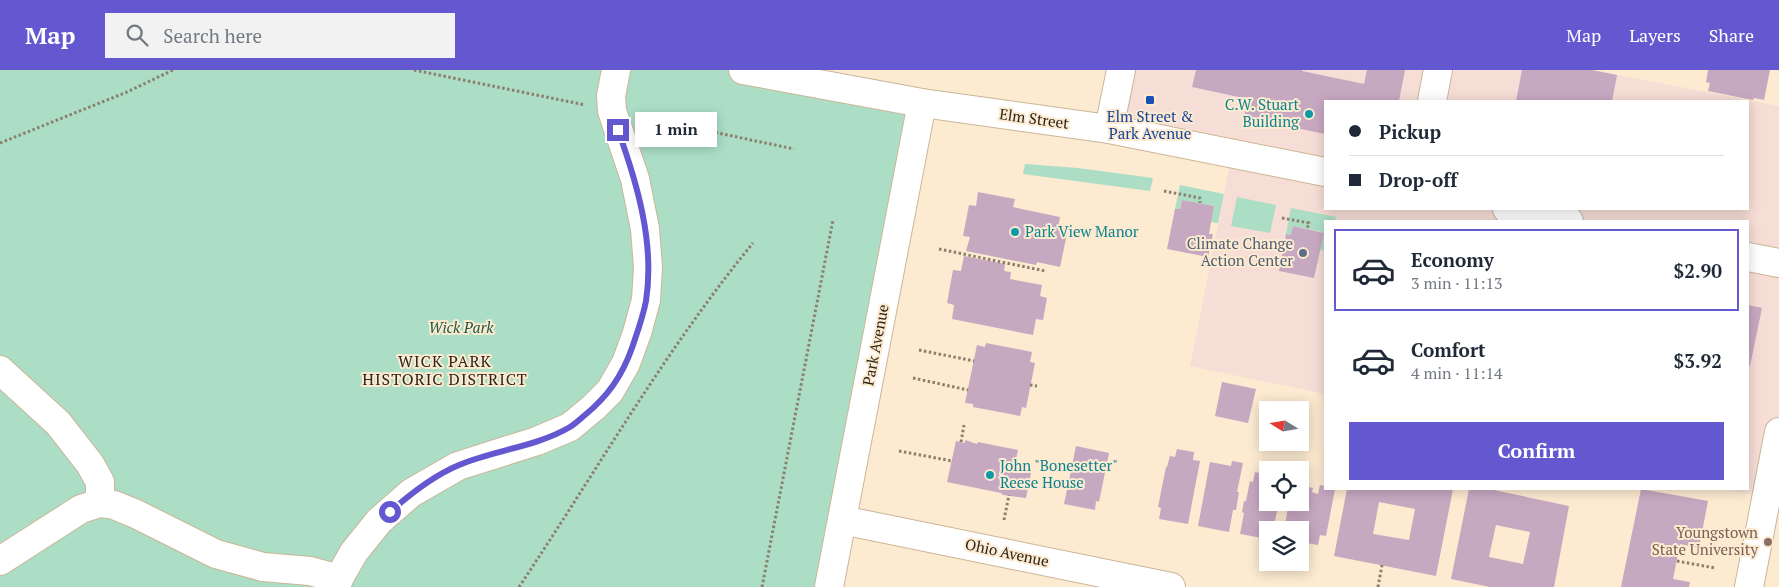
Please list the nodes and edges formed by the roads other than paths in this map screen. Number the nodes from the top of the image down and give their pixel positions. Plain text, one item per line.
1 (616, 70) edge
2 (743, 70) edge
3 (1120, 70) edge
4 (1438, 70) edge
5 (1432, 100) edge
6 (922, 103) junction
7 (1109, 129) junction
8 (1324, 172) edge
9 (1511, 210) edge
10 (1564, 220) edge
11 (1749, 257) edge
12 (1779, 264) edge
13 (0, 370) edge
14 (1779, 432) edge
15 (100, 502) junction
16 (842, 520) junction
17 (0, 561) edge
18 (336, 583) edge
19 (829, 587) edge
20 (1171, 587) edge
21 (1749, 587) edge

1 - 18 street
2 - 6 street, Elm Street
3 - 7 street
4 - 5 street
6 - 7 street, Elm Street
6 - 16 street, Park Avenue
7 - 8 street, Elm Street
9 - 10 street
11 - 12 street
13 - 15 street
14 - 21 street
15 - 17 street
15 - 18 street
16 - 19 street, Park Avenue
16 - 20 street, Ohio Avenue

